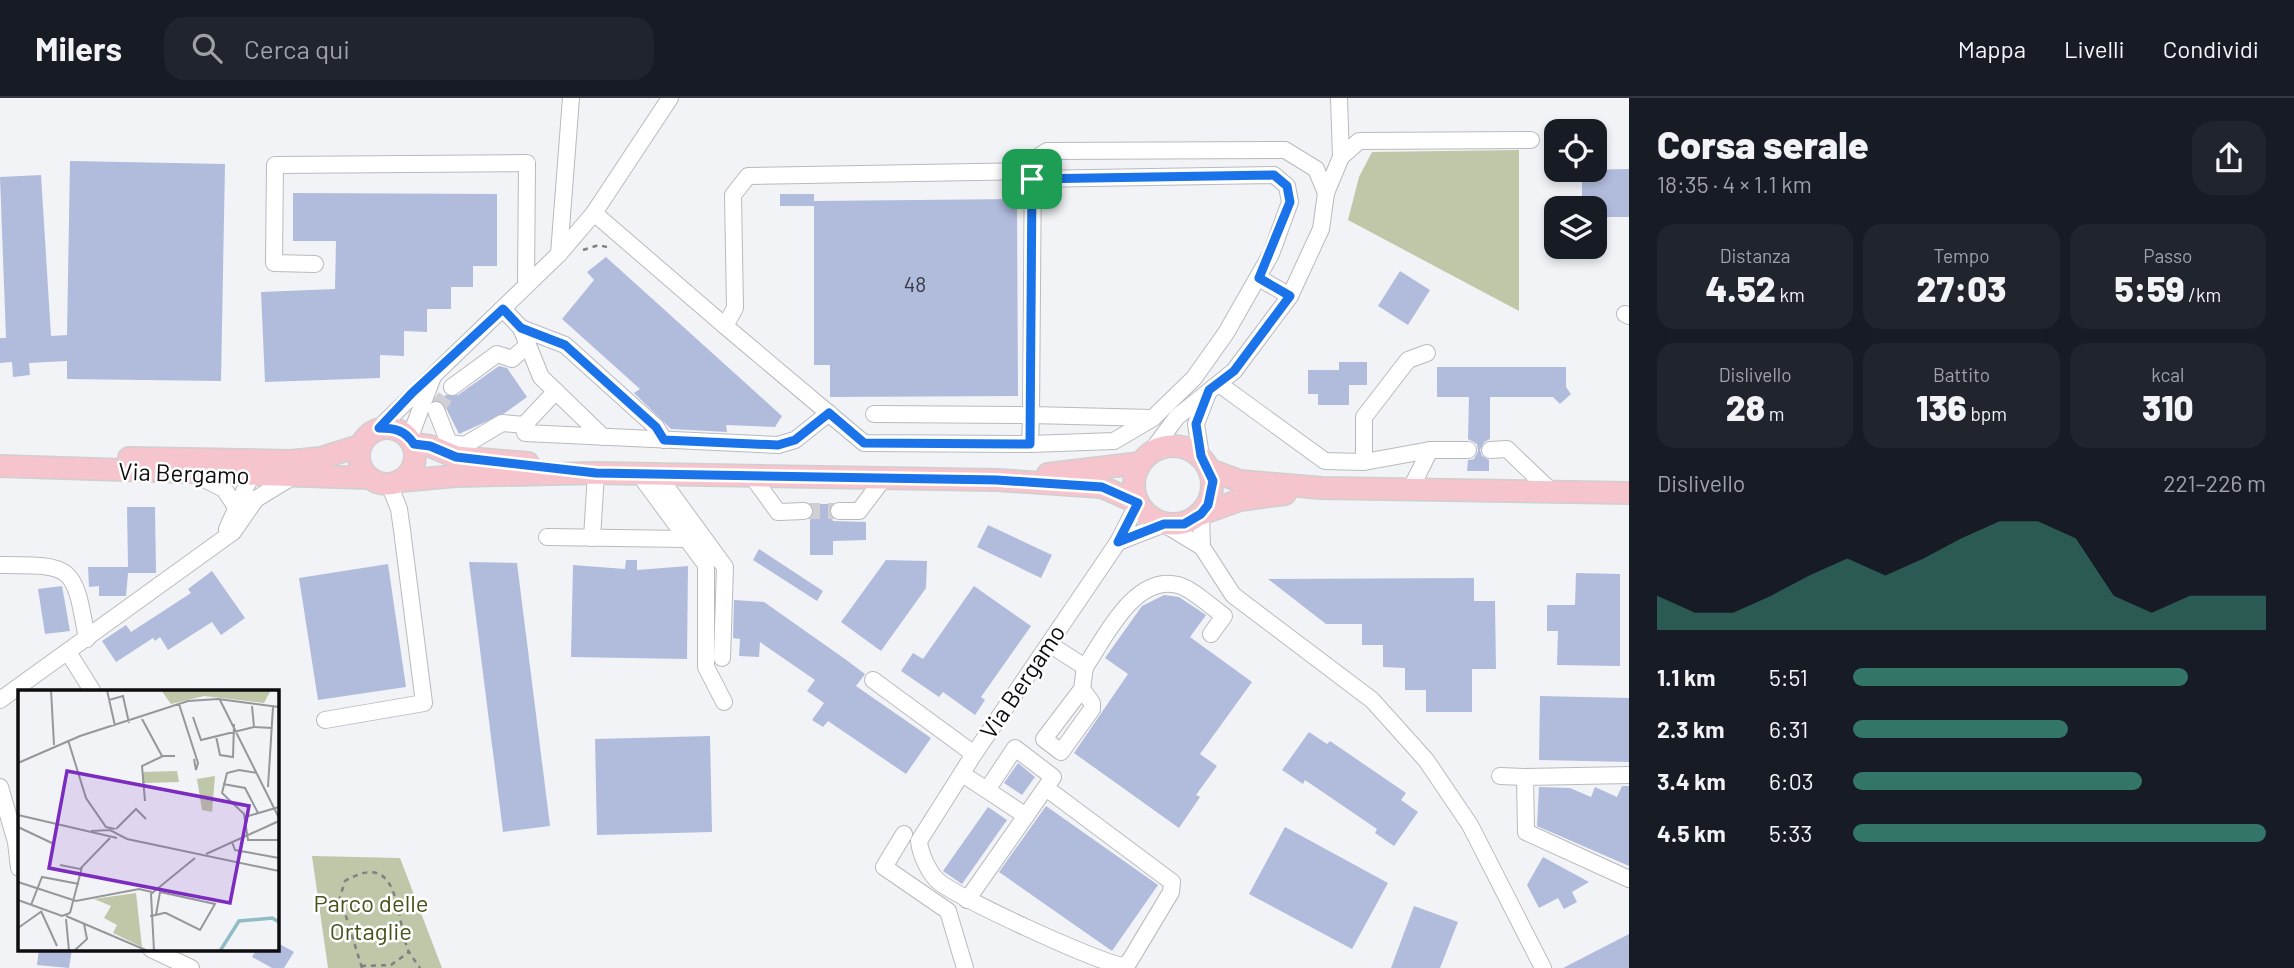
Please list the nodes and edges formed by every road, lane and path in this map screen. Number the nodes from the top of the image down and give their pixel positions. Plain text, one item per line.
1 (571, 98) edge
2 (670, 98) edge
3 (1339, 98) edge
4 (1531, 140) dead end
5 (1341, 157) junction
6 (1032, 175) junction
7 (1326, 193) junction
8 (594, 213) junction
9 (614, 249) dead end
10 (576, 252) dead end
11 (559, 254) junction
12 (315, 264) dead end
13 (1259, 278) junction
14 (526, 286) junction
15 (1290, 296) junction
16 (503, 309) junction
17 (724, 326) junction
18 (521, 328) junction
19 (528, 345) junction
20 (1427, 353) dead end
21 (435, 374) junction
22 (452, 387) tunnel mouth
23 (1214, 387) junction
24 (556, 391) junction
25 (436, 410) dead end
26 (829, 413) junction
27 (874, 415) dead end
28 (1031, 415) junction
29 (1153, 418) junction
30 (524, 425) junction
31 (379, 428) junction
32 (603, 437) junction
33 (412, 440) junction
34 (664, 440) junction
35 (1030, 444) junction
36 (359, 446) junction
37 (1430, 450) junction
38 (1468, 450) dead end
39 (1490, 450) dead end
40 (1145, 458) junction
41 (1364, 462) junction
42 (1205, 463) junction
43 (0, 466) edge
44 (291, 469) junction
45 (596, 473) junction
46 (194, 474) junction
47 (648, 474) junction
48 (251, 476) junction
49 (752, 476) junction
50 (884, 478) junction
51 (997, 480) junction
52 (386, 481) junction
53 (1322, 488) junction
54 (1410, 490) junction
55 (1552, 492) junction
56 (1629, 493) edge
57 (1138, 503) junction
58 (236, 507) junction
59 (804, 511) tunnel mouth
60 (839, 511) tunnel mouth
61 (1201, 514) junction
62 (1164, 524) junction
63 (547, 537) dead end
64 (592, 538) junction
65 (687, 539) junction
66 (220, 542) junction
67 (1118, 542) junction
68 (1202, 547) junction
69 (0, 565) edge
70 (1211, 634) dead end
71 (87, 639) junction
72 (1049, 644) junction
73 (68, 652) junction
74 (722, 658) dead end
75 (1085, 667) junction
76 (873, 680) dead end
77 (1082, 689) dead end
78 (92, 690) edge
79 (0, 700) edge
80 (724, 702) dead end
81 (325, 720) dead end
82 (974, 754) junction
83 (962, 774) junction
84 (1629, 775) edge
85 (1500, 776) dead end
86 (1525, 776) junction
87 (0, 787) edge
88 (1046, 788) junction
89 (987, 790) junction
90 (1026, 816) junction
91 (904, 834) dead end
92 (18, 866) edge
93 (0, 870) edge
94 (1629, 879) edge
95 (967, 900) junction
96 (153, 950) edge
97 (409, 952) junction
98 (362, 967) edge
99 (191, 968) edge
100 (420, 968) edge
101 (965, 968) edge
102 (1543, 968) edge

1 - 11 street
2 - 8 street
3 - 5 street
4 - 5 street
5 - 7 street
6 - 7 street
6 - 13 street
6 - 17 street
6 - 28 street
7 - 15 street
8 - 11 street
8 - 17 street
9 - 10 path
11 - 14 street
12 - 14 street
13 - 15 street
13 - 29 street
14 - 16 street
15 - 23 street
16 - 18 street
16 - 21 street
17 - 26 street
18 - 19 street
18 - 34 street
19 - 22 street
19 - 24 street
20 - 41 street
21 - 31 street
21 - 33 street
23 - 40 street
23 - 41 street
23 - 42 street
24 - 30 street
24 - 32 street
25 - 30 street
26 - 34 street
26 - 35 street
27 - 28 street
28 - 29 street
28 - 35 street
29 - 35 street
30 - 32 street
31 - 33 main road
31 - 36 main road
32 - 34 street
33 - 45 main road, Via Bergamo
33 - 52 main road
36 - 44 main road, Via Bergamo
36 - 52 main road
37 - 38 street
37 - 41 street
37 - 54 street
39 - 55 street
40 - 42 main road
40 - 51 main road, Via Bergamo
40 - 57 main road
42 - 53 main road
42 - 61 main road
43 - 44 main road, Via Bergamo
43 - 46 main road, Via Bergamo
44 - 48 main road, Via Bergamo
44 - 52 main road, Via Bergamo
44 - 66 street
45 - 47 main road, Via Bergamo
45 - 52 main road, Via Bergamo
45 - 64 street
46 - 48 main road, Via Bergamo
46 - 58 street
47 - 49 main road, Via Bergamo
47 - 65 street
47 - 74 street
48 - 58 street
49 - 50 main road, Via Bergamo
49 - 59 street
50 - 51 main road, Via Bergamo
50 - 60 street
51 - 57 main road, Via Bergamo
52 - 81 street
53 - 54 main road
53 - 61 main road
54 - 55 main road
55 - 56 main road
57 - 62 main road
57 - 67 street, Via Bergamo
58 - 66 street
61 - 62 main road
61 - 68 street
62 - 67 street
62 - 68 street
63 - 64 street
64 - 65 street
65 - 80 street
66 - 71 street
67 - 72 street, Via Bergamo
68 - 102 street
69 - 71 street
70 - 75 street
71 - 73 street
72 - 75 street
72 - 82 street, Via Bergamo
73 - 78 street
73 - 79 street
75 - 77 street
76 - 82 street, Via Bergamo
82 - 83 street
83 - 89 street
83 - 95 street
84 - 86 street
85 - 86 street
86 - 94 street
87 - 92 street
88 - 89 street
88 - 90 street
88 - 95 street
89 - 90 street
90 - 95 street
91 - 101 street
92 - 93 street
96 - 99 street
97 - 98 path
97 - 98 path
97 - 100 path

